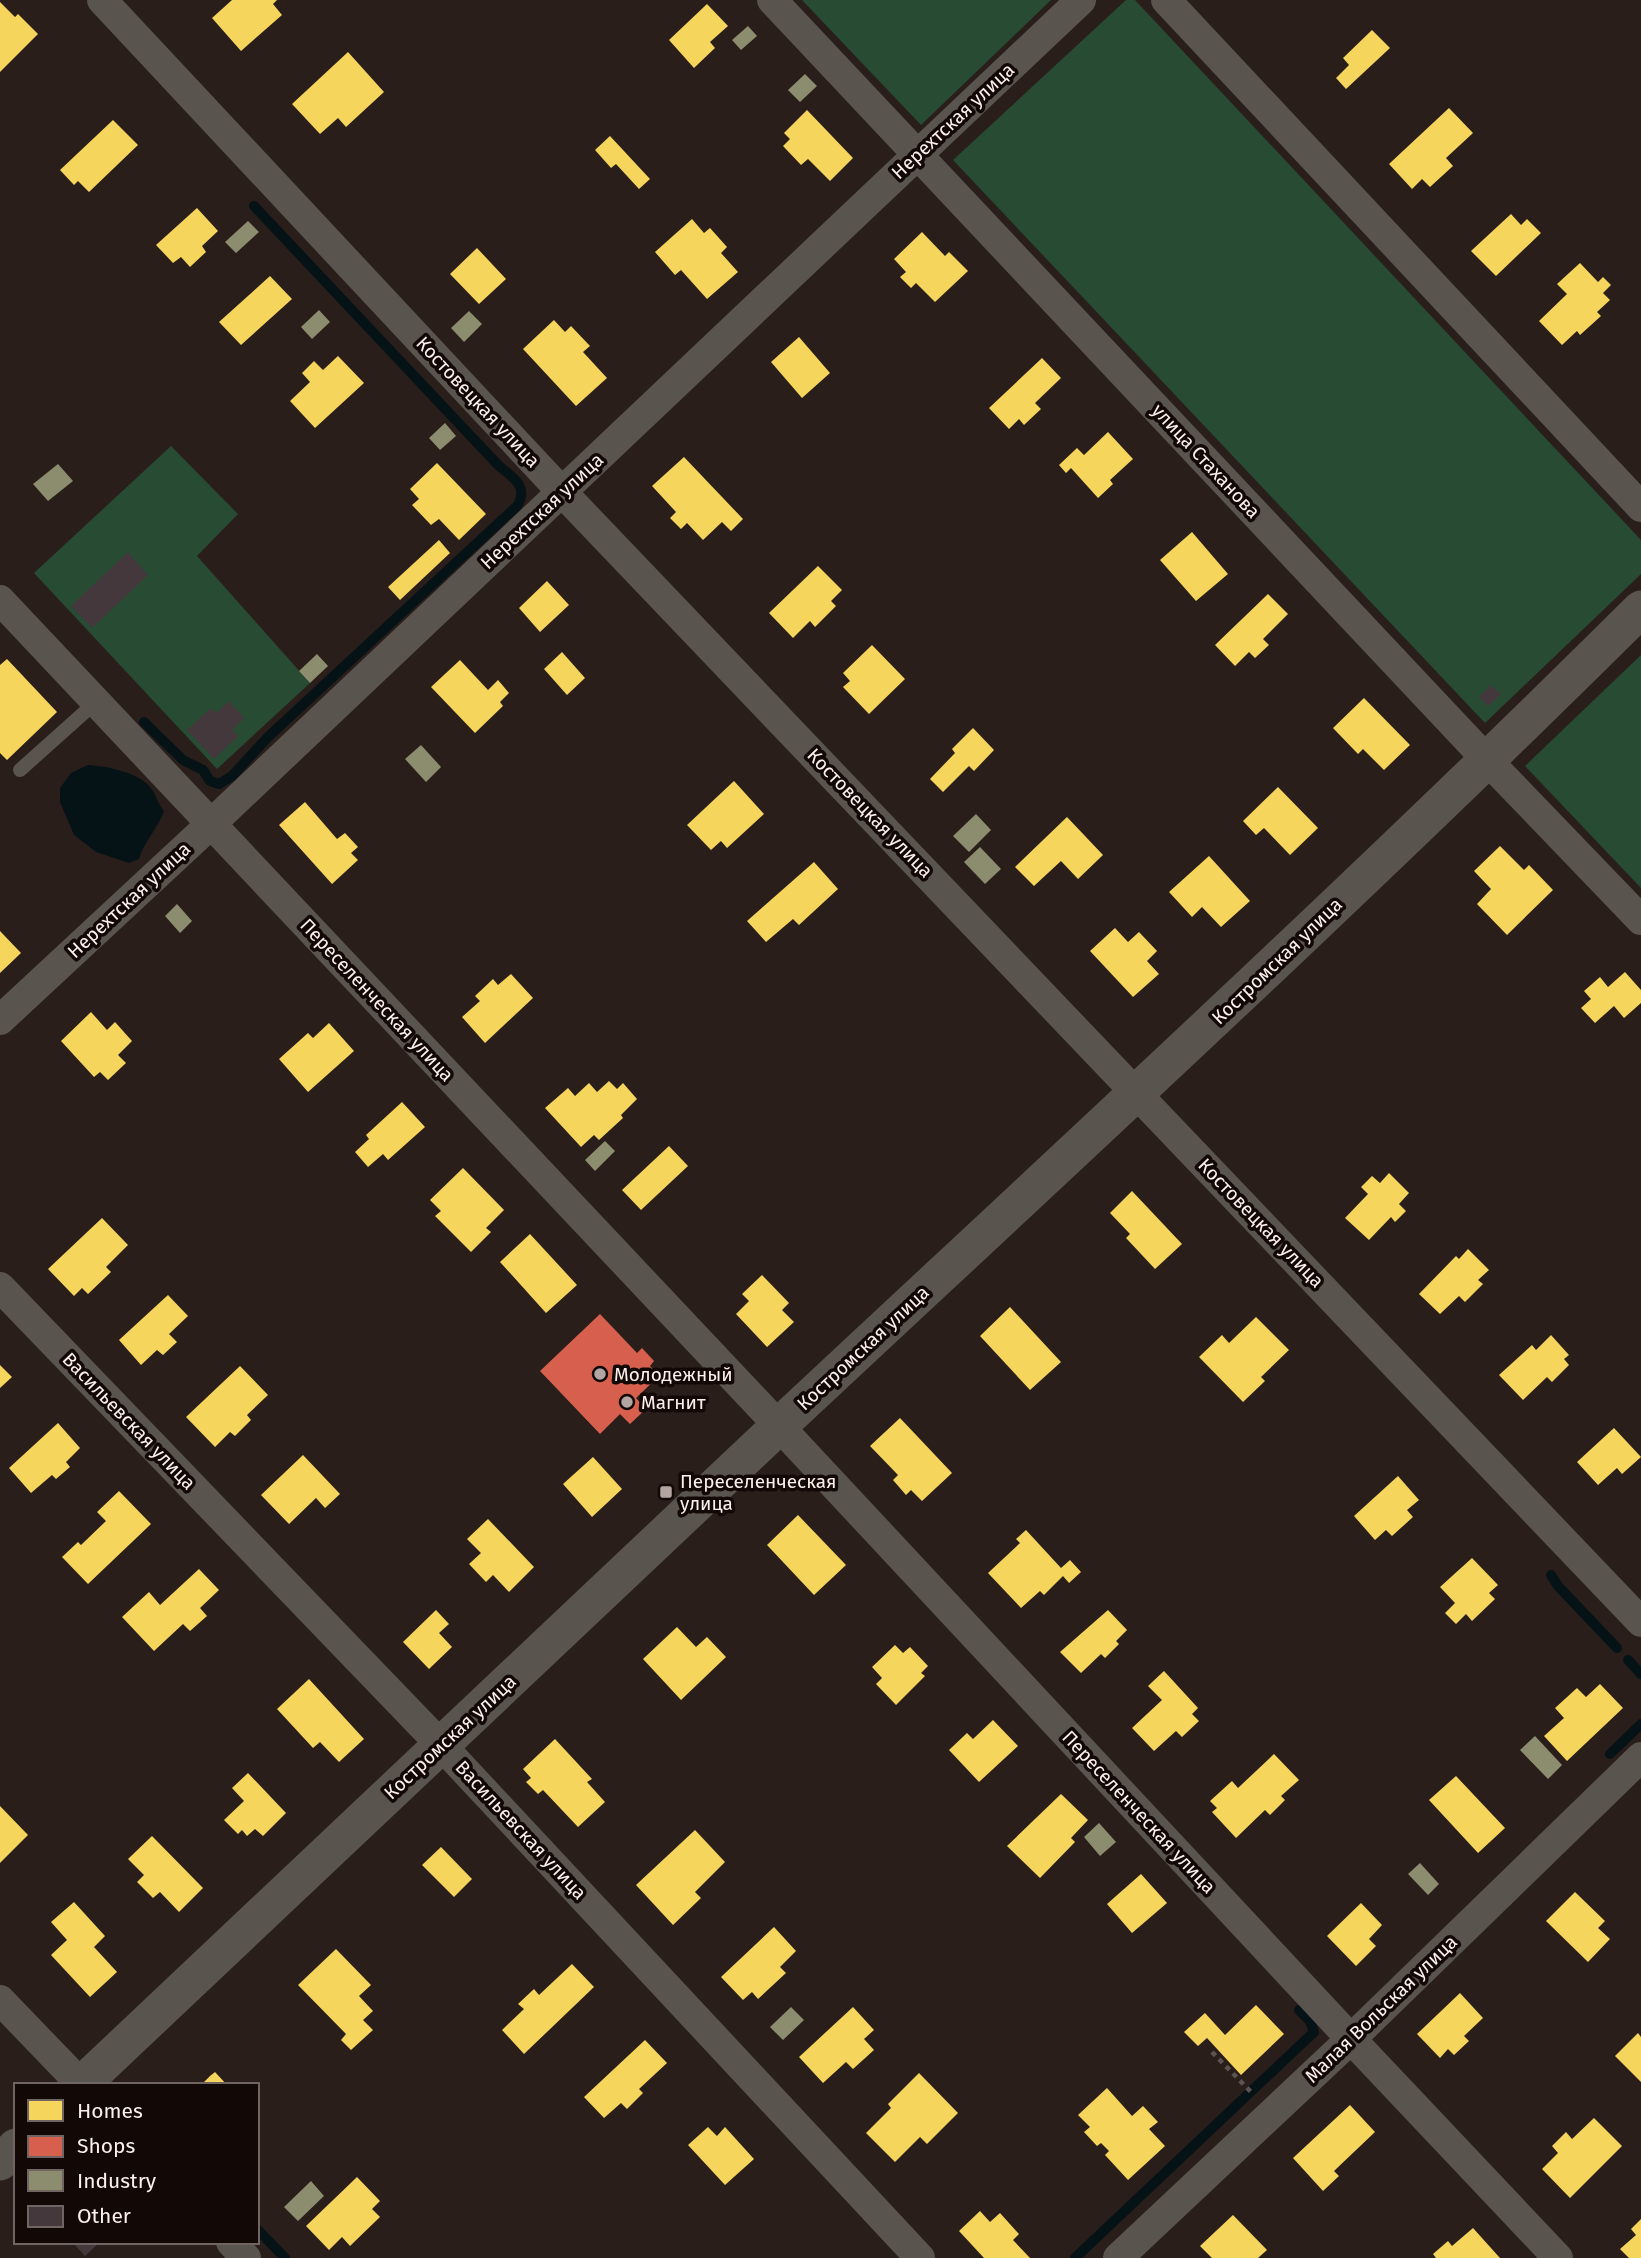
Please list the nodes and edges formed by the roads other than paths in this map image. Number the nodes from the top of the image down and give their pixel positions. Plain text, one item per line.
1 (102, 0) edge
2 (772, 0) edge
3 (1081, 0) edge
4 (1166, 0) edge
5 (918, 155) junction
6 (562, 492) junction
7 (1641, 507) edge
8 (0, 600) edge
9 (1641, 609) edge
10 (96, 702) junction
11 (1488, 761) junction
12 (20, 770) dead end
13 (211, 824) junction
14 (1641, 920) edge
15 (0, 1020) edge
16 (1138, 1093) junction
17 (0, 1287) edge
18 (779, 1426) junction
19 (1641, 1622) edge
20 (441, 1745) junction
21 (1641, 1757) edge
22 (0, 2000) edge
23 (1351, 2039) junction
24 (79, 2083) edge
25 (83, 2083) edge
26 (14, 2149) edge
27 (0, 2162) edge
28 (233, 2244) edge
29 (246, 2258) edge
30 (920, 2258) edge
31 (1118, 2258) edge
32 (1558, 2258) edge

1 - 6 street, Костовецкая улица
2 - 5 street, улица Стаханова
3 - 5 street, Нерехтская улица
4 - 7 street
5 - 6 street, Нерехтская улица
5 - 11 street, улица Стаханова
6 - 13 street, Нерехтская улица
6 - 16 street, Костовецкая улица
8 - 10 street, Переселенческая улица
9 - 11 street, Костромская улица
10 - 12 lane
10 - 13 street, Переселенческая улица
11 - 14 street, улица Стаханова
11 - 16 street, Костромская улица
13 - 15 street, Нерехтская улица
13 - 18 street, Переселенческая улица
16 - 18 street, Костромская улица
16 - 19 street, Костовецкая улица
17 - 20 street, Васильевская улица
18 - 20 street, Костромская улица
18 - 23 street, Переселенческая улица
20 - 25 street, Костромская улица
20 - 30 street, Васильевская улица
21 - 23 street, Малая Вольская улица
22 - 24 street
23 - 31 street, Малая Вольская улица
23 - 32 street, Переселенческая улица
26 - 27 street
28 - 29 street

